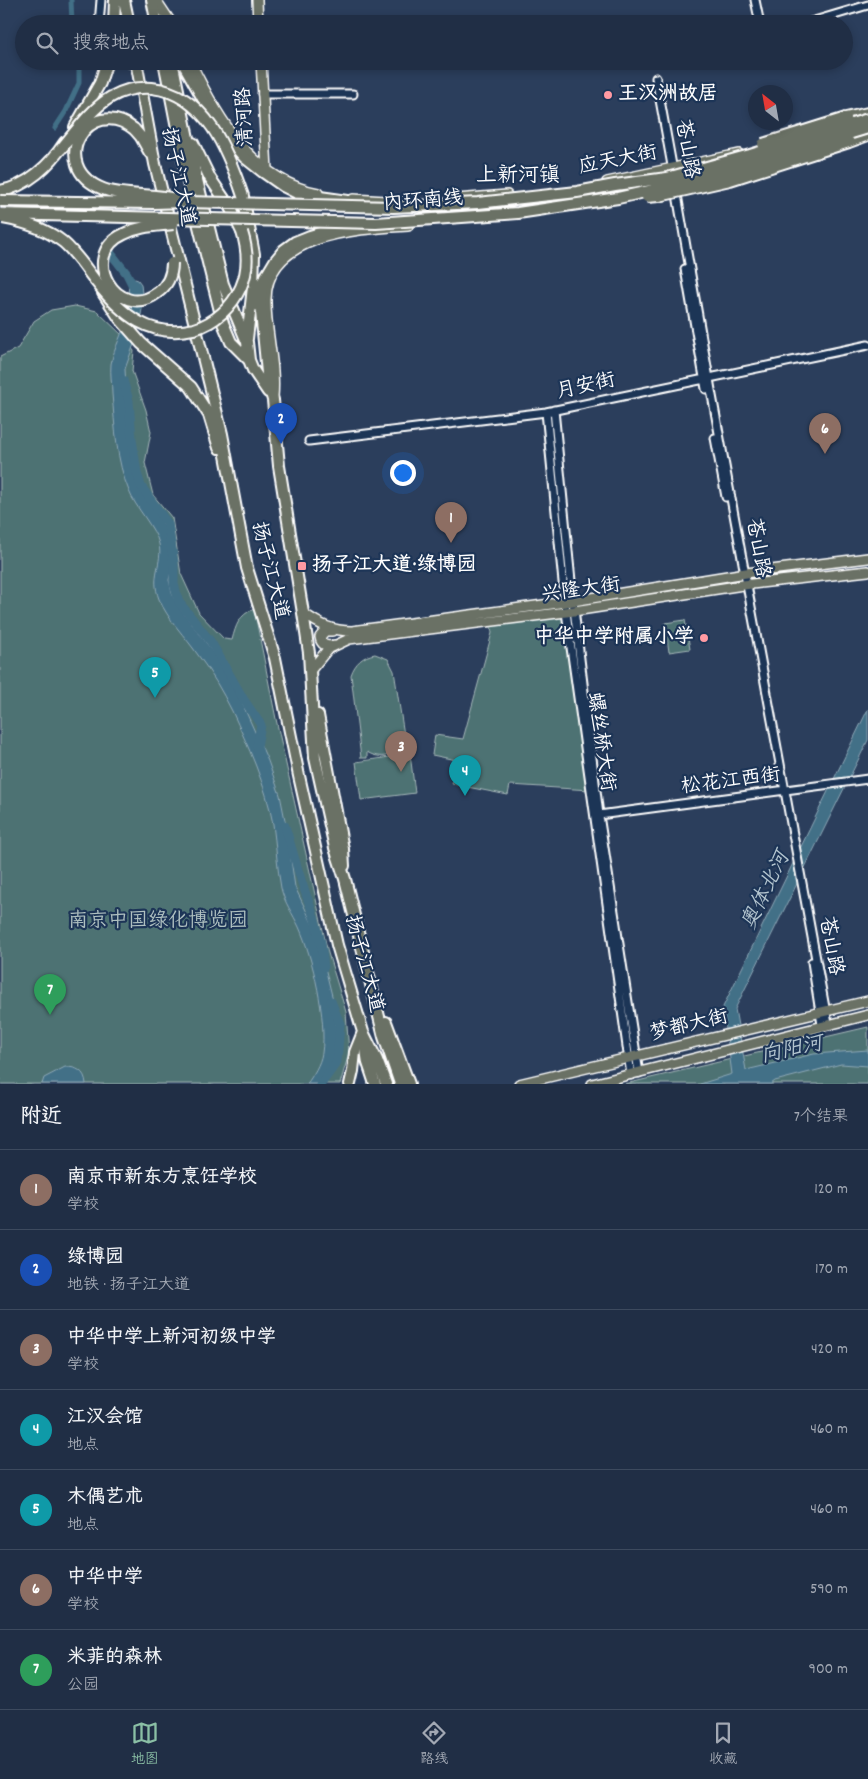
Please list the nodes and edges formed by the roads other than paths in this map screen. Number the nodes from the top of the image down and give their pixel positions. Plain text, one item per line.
1 (101, 0) edge
2 (115, 0) edge
3 (124, 0) edge
4 (154, 0) edge
5 (257, 0) edge
6 (755, 0) edge
7 (868, 5) edge
8 (100, 15) edge
9 (114, 15) edge
10 (127, 15) edge
11 (157, 15) edge
12 (165, 15) edge
13 (258, 15) edge
14 (758, 15) edge
15 (834, 15) edge
16 (104, 70) edge
17 (137, 70) edge
18 (166, 70) edge
19 (174, 70) edge
20 (187, 70) edge
21 (195, 70) edge
22 (261, 70) edge
23 (656, 78) dead end
24 (262, 94) junction
25 (353, 94) dead end
26 (868, 114) edge
27 (868, 119) edge
28 (868, 128) edge
29 (186, 129) junction
30 (868, 134) edge
31 (60, 149) junction
32 (155, 164) junction
33 (670, 169) junction
34 (265, 171) junction
35 (616, 185) junction
36 (674, 190) junction
37 (0, 191) edge
38 (618, 198) junction
39 (0, 201) edge
40 (186, 202) junction
41 (393, 207) junction
42 (0, 215) edge
43 (216, 220) junction
44 (376, 223) junction
45 (175, 247) junction
46 (98, 284) junction
47 (247, 342) junction
48 (868, 345) edge
49 (249, 360) junction
50 (707, 377) junction
51 (273, 400) junction
52 (554, 410) junction
53 (546, 412) junction
54 (309, 441) dead end
55 (231, 480) junction
56 (868, 558) edge
57 (868, 571) edge
58 (743, 574) junction
59 (745, 585) junction
60 (570, 607) junction
61 (304, 613) junction
62 (338, 631) junction
63 (334, 646) junction
64 (310, 671) junction
65 (868, 779) edge
66 (783, 792) junction
67 (599, 816) junction
68 (374, 994) junction
69 (868, 1002) edge
70 (823, 1012) junction
71 (868, 1015) edge
72 (825, 1024) junction
73 (363, 1032) junction
74 (399, 1057) junction
75 (632, 1058) junction
76 (635, 1074) junction
77 (350, 1084) edge
78 (375, 1084) edge
79 (386, 1084) edge
80 (400, 1084) edge
81 (409, 1084) edge
82 (413, 1084) edge
83 (519, 1084) edge
84 (592, 1084) edge

1 - 8 street
2 - 9 highway
3 - 10 highway
4 - 11 highway
4 - 12 main road
5 - 13 main road
6 - 14 street
7 - 15 street
16 - 31 highway, bridge
17 - 32 highway, 扬子江大道
18 - 49 highway, 扬子江大道
19 - 29 highway, 扬子江大道
20 - 34 highway
21 - 34 main road, 应天大街
22 - 24 main road, 清河路
23 - 33 street, 苍山路
24 - 25 street
24 - 34 main road, 清河路
26 - 33 main road, 应天大街
26 - 35 highway, bridge
27 - 35 highway, 内环南线, bridge
28 - 38 highway, 内环南线, bridge
29 - 46 highway, bridge
29 - 47 highway, 扬子江大道
30 - 36 main road, 应天大街
30 - 38 highway, bridge
31 - 37 highway
31 - 47 highway, bridge
32 - 40 highway, bridge
32 - 45 highway, 扬子江大道
33 - 34 main road, 应天大街
33 - 36 street, 苍山路
34 - 41 highway, bridge
35 - 41 highway, 内环南线, bridge
36 - 50 street, 苍山路
36 - 51 main road, 应天大街
38 - 44 highway, 内环南线, bridge
39 - 40 highway, 内环南线, bridge
40 - 41 highway, 内环南线, bridge
42 - 43 highway, 内环南线, bridge
42 - 46 highway, bridge
43 - 44 highway, 内环南线, bridge
43 - 45 highway, bridge
44 - 51 highway, 扬子江大道, bridge
45 - 55 highway, 扬子江大道
46 - 55 highway, bridge
47 - 49 highway, 扬子江大道
48 - 50 street, 月安街
49 - 51 highway, 扬子江大道
50 - 52 street, 月安街
50 - 58 street, 苍山路
51 - 61 highway, 扬子江大道
52 - 53 street, 月安街
52 - 60 street, 螺丝桥大街
53 - 54 street, 月安街
53 - 60 street, 螺丝桥大街
55 - 73 highway, 扬子江大道
56 - 58 main road, 兴隆大街
57 - 59 main road, 兴隆大街
58 - 59 street, 苍山路
58 - 60 main road, 兴隆大街
59 - 60 main road, 兴隆大街
59 - 66 street, 苍山路
60 - 62 main road, 兴隆大街
60 - 63 main road, 兴隆大街
60 - 67 street, 螺丝桥大街
60 - 75 street, 螺丝桥大街
61 - 62 main road
61 - 64 highway, 扬子江大道
62 - 63 main road
63 - 64 main road, 兴隆大街
64 - 68 highway, 扬子江大道
65 - 66 street, 松花江西街
66 - 67 street, 松花江西街
66 - 70 street, 苍山路
67 - 75 street, 螺丝桥大街
68 - 74 highway
68 - 80 highway, 扬子江大道
69 - 70 main road, 梦都大街
70 - 72 street, 苍山路
70 - 75 main road, 梦都大街
71 - 72 main road, 梦都大街
72 - 76 main road, 梦都大街
73 - 77 highway
73 - 78 highway
73 - 79 highway, 扬子江大道
74 - 81 highway
74 - 82 main road
75 - 76 street, 螺丝桥大街
75 - 83 main road, 梦都大街
76 - 84 main road, 梦都大街

